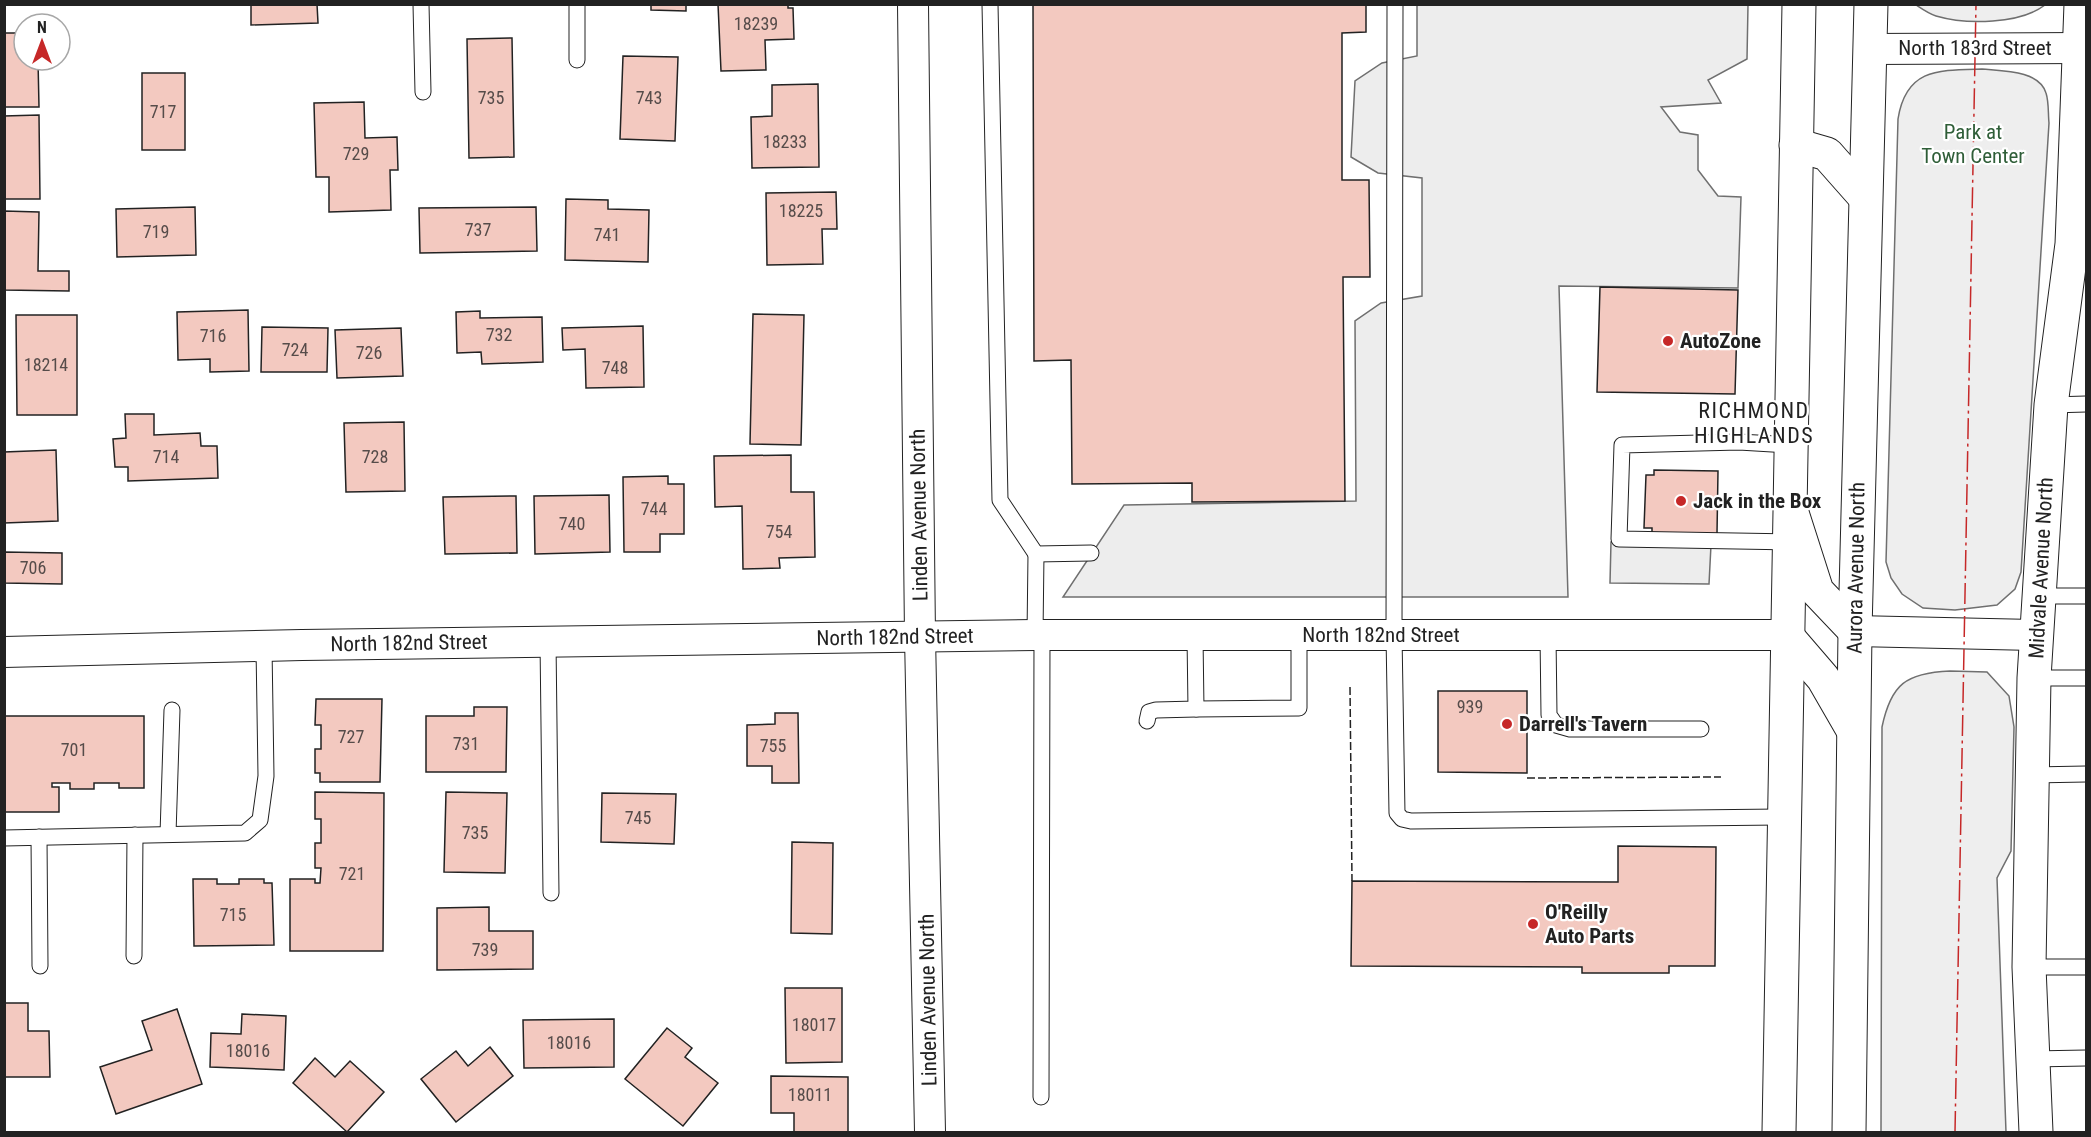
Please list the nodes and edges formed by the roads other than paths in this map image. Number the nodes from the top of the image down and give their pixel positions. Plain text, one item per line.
1 (421, 4) edge
2 (577, 4) edge
3 (913, 4) edge
4 (990, 4) edge
5 (1395, 4) edge
6 (1799, 4) edge
7 (1871, 4) edge
8 (2081, 4) edge
9 (2081, 48) junction
10 (1870, 49) junction
11 (577, 60) dead end
12 (423, 92) dead end
13 (1796, 145) junction
14 (1865, 197) junction
15 (2075, 299) edge
16 (2086, 404) edge
17 (2051, 405) junction
18 (1791, 445) junction
19 (1790, 506) junction
20 (1789, 542) junction
21 (1090, 553) dead end
22 (1036, 554) junction
23 (2039, 596) junction
24 (2086, 596) edge
25 (1855, 631) junction
26 (1038, 635) junction
27 (1299, 635) junction
28 (1394, 635) junction
29 (1548, 635) junction
30 (1786, 635) junction
31 (2037, 635) junction
32 (920, 636) junction
33 (1195, 636) junction
34 (549, 641) junction
35 (264, 647) junction
36 (4, 652) edge
37 (2034, 678) junction
38 (2086, 678) edge
39 (1196, 709) junction
40 (171, 710) dead end
41 (1147, 722) dead end
42 (1701, 729) dead end
43 (1853, 730) junction
44 (2031, 774) junction
45 (2086, 774) edge
46 (1784, 817) junction
47 (168, 834) junction
48 (135, 835) junction
49 (39, 837) junction
50 (4, 838) edge
51 (551, 893) dead end
52 (134, 956) dead end
53 (40, 966) dead end
54 (2029, 967) junction
55 (2086, 967) edge
56 (2086, 1058) edge
57 (2031, 1059) junction
58 (1041, 1097) dead end
59 (930, 1132) edge
60 (1779, 1132) edge
61 (1849, 1132) edge
62 (2036, 1132) edge

1 - 12 lane
2 - 11 lane
3 - 32 street, Linden Avenue North
4 - 22 lane
5 - 28 lane
6 - 13 main road
7 - 10 main road, Aurora Avenue North
8 - 9 main road, Midvale Avenue North
9 - 10 street, North 183rd Street
9 - 15 main road, Midvale Avenue North
10 - 14 main road, Aurora Avenue North
13 - 14 main road
13 - 18 main road
14 - 25 main road, Aurora Avenue North
15 - 17 main road, Midvale Avenue North
16 - 17 lane
17 - 23 main road, Midvale Avenue North
18 - 19 main road
18 - 20 lane
19 - 20 main road
19 - 25 main road
20 - 30 main road
21 - 22 lane
22 - 26 lane
23 - 24 lane
23 - 31 main road, Midvale Avenue North
25 - 31 street
25 - 43 main road, Aurora Avenue North
26 - 32 street, North 182nd Street
26 - 33 street, North 182nd Street
26 - 58 lane
27 - 28 street, North 182nd Street
27 - 33 street, North 182nd Street
27 - 39 lane
28 - 29 street, North 182nd Street
28 - 46 lane
29 - 30 street, North 182nd Street
29 - 42 lane
30 - 43 main road
30 - 46 main road
31 - 37 main road, Midvale Avenue North
32 - 34 street, North 182nd Street
32 - 59 street, Linden Avenue North
33 - 39 lane
34 - 35 street, North 182nd Street
34 - 51 lane
35 - 36 street, North 182nd Street
35 - 47 lane
37 - 38 lane
37 - 44 main road, Midvale Avenue North
39 - 41 lane
40 - 47 lane
43 - 61 main road, Aurora Avenue North
44 - 45 lane
44 - 54 main road, Midvale Avenue North
46 - 60 main road
47 - 48 lane
48 - 49 lane
48 - 52 lane
49 - 50 lane
49 - 53 lane
54 - 55 lane
54 - 57 main road, Midvale Avenue North
56 - 57 lane
57 - 62 main road, Midvale Avenue North

